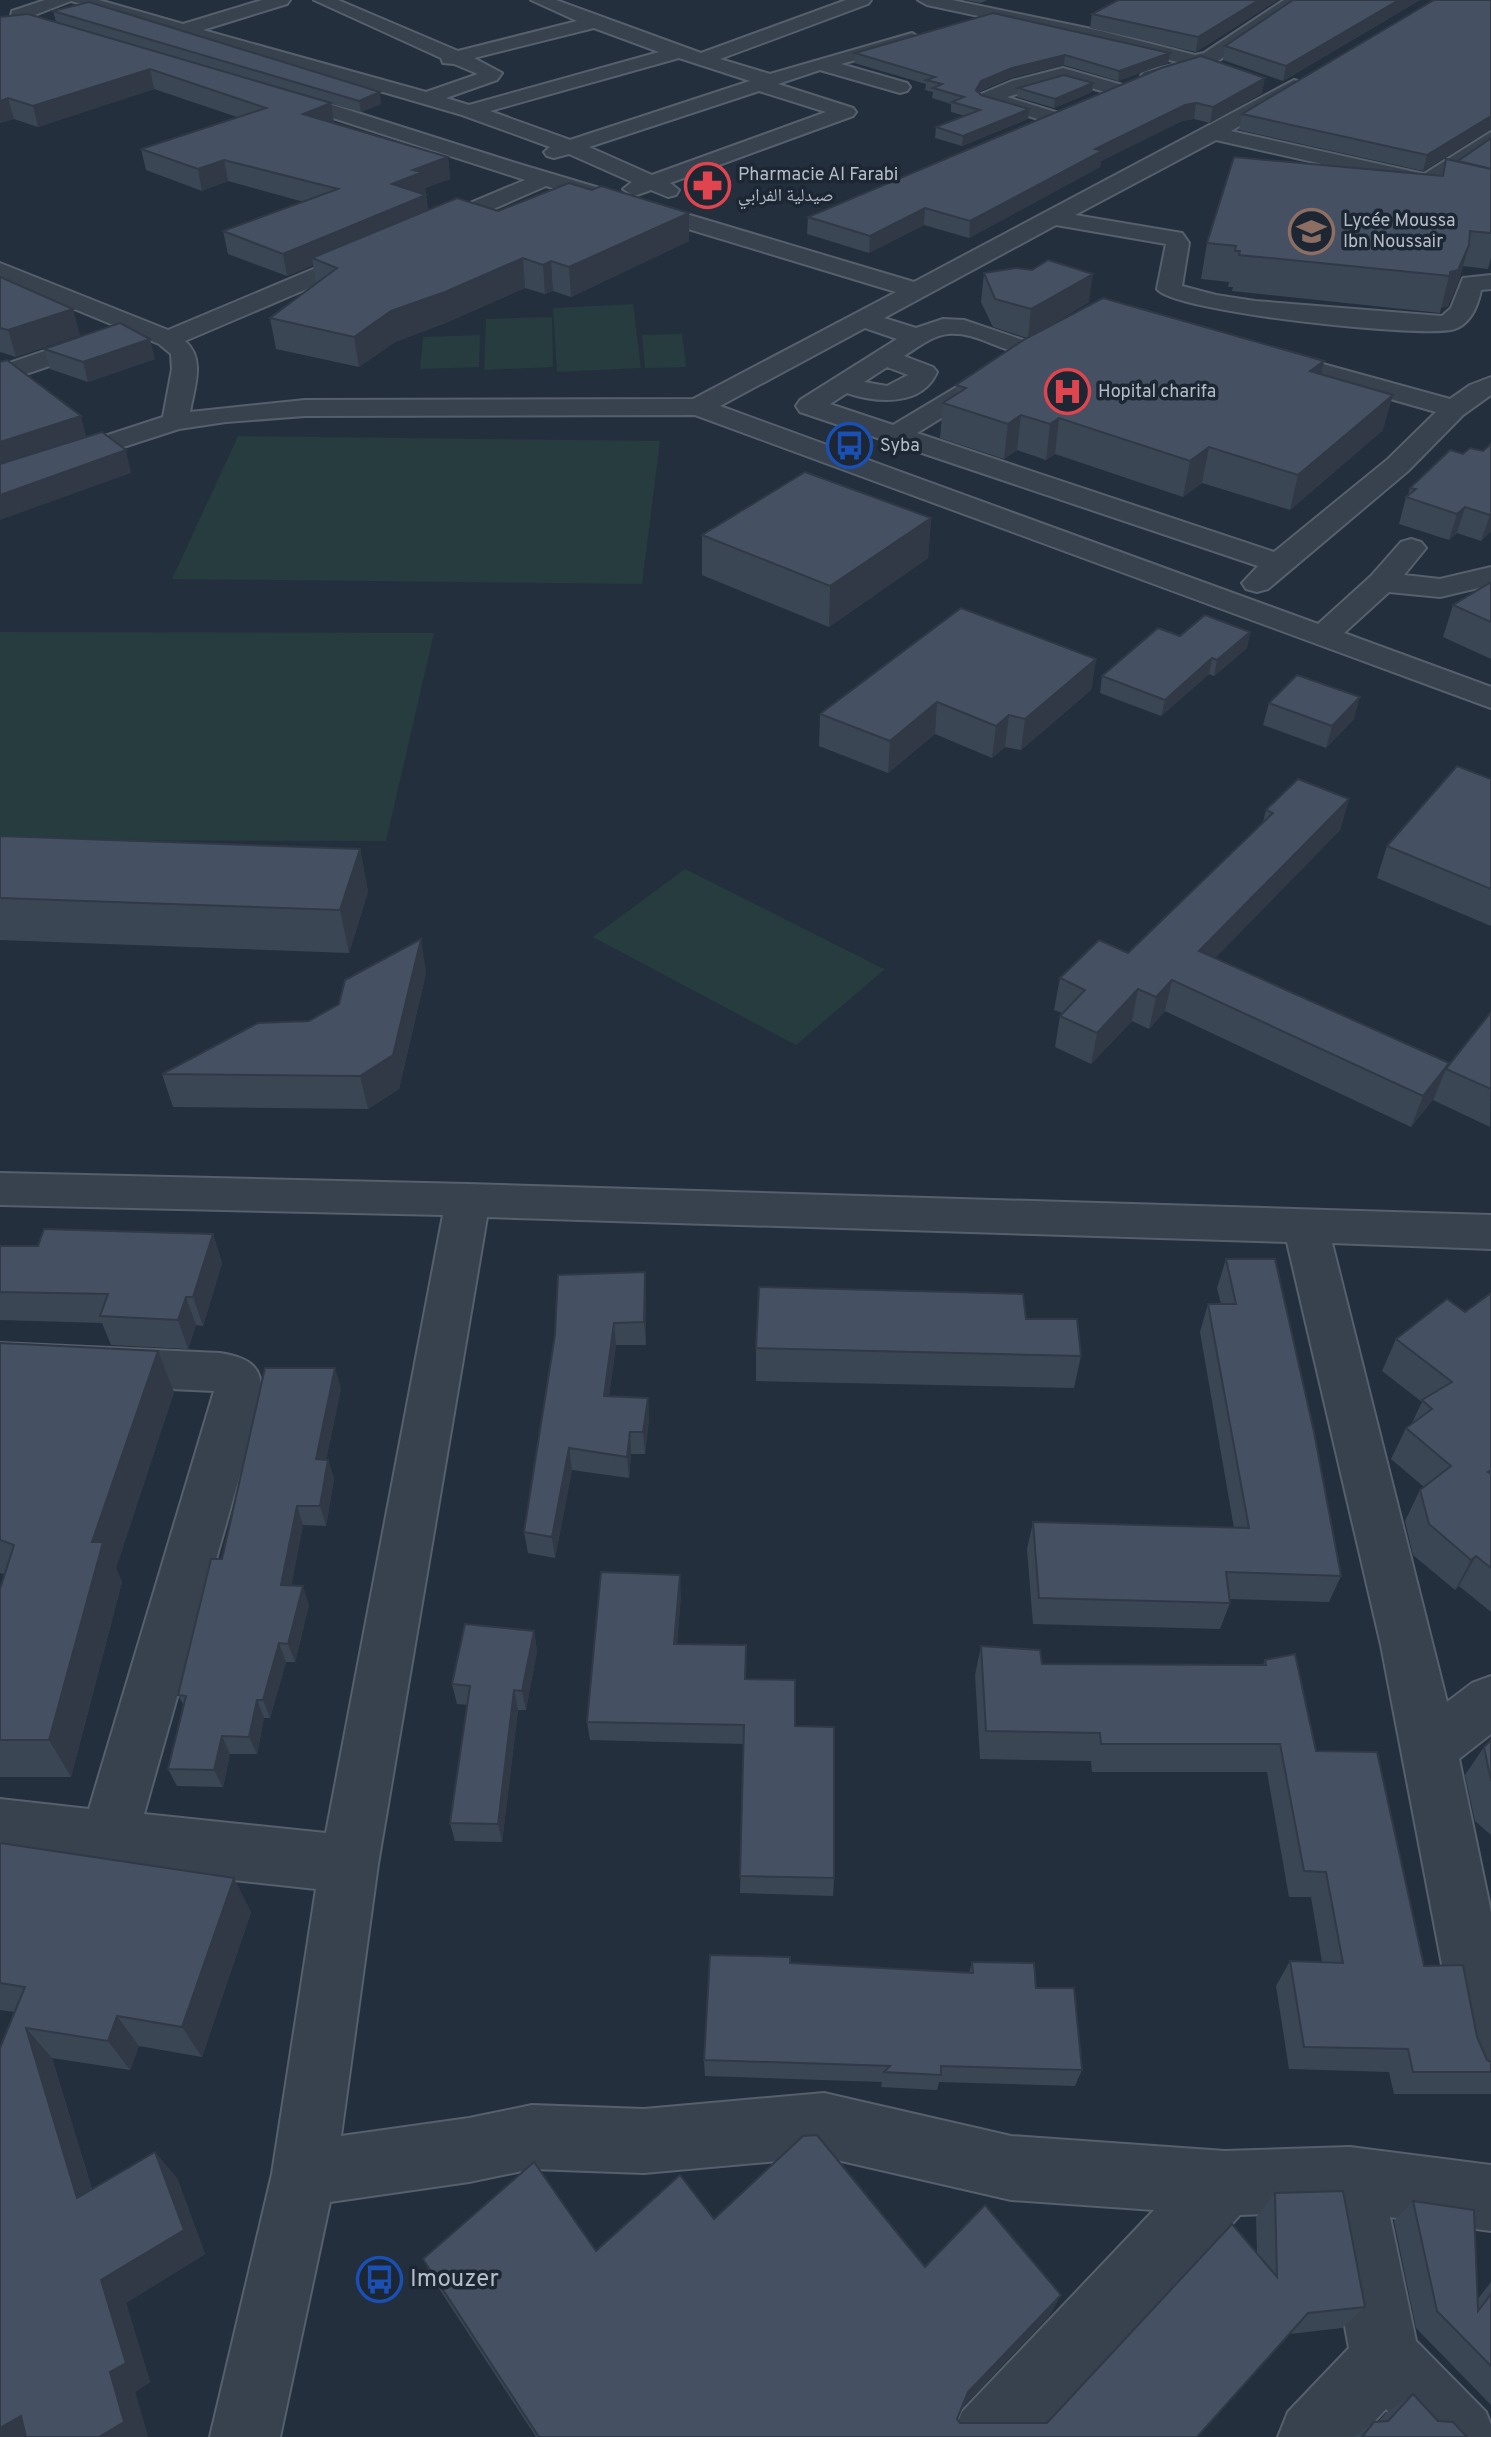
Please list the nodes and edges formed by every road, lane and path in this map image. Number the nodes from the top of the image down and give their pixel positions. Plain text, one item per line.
1 (48, 0) edge
2 (63, 0) edge
3 (79, 0) edge
4 (281, 0) edge
5 (323, 0) edge
6 (540, 0) edge
7 (862, 0) edge
8 (927, 0) edge
9 (1296, 0) edge
10 (0, 2) edge
11 (177, 7) dead end
12 (991, 14) junction
13 (138, 16) junction
14 (594, 22) junction
15 (47, 27) edge
16 (9, 28) edge
17 (951, 28) edge
18 (186, 29) junction
19 (925, 35) edge
20 (678, 44) junction
21 (457, 57) junction
22 (700, 60) junction
23 (1196, 61) junction
24 (820, 64) junction
25 (427, 65) dead end
26 (1226, 71) edge
27 (336, 73) junction
28 (396, 73) dead end
29 (1311, 75) edge
30 (366, 81) junction
31 (1256, 81) edge
32 (763, 82) junction
33 (900, 87) dead end
34 (1119, 90) junction
35 (1285, 91) junction
36 (426, 99) junction
37 (1094, 102) edge
38 (469, 111) junction
39 (1031, 129) edge
40 (1213, 133) junction
41 (1491, 138) edge
42 (568, 146) junction
43 (511, 169) junction
44 (545, 179) junction
45 (1428, 181) junction
46 (649, 182) junction
47 (1491, 195) edge
48 (613, 198) junction
49 (693, 199) dead end
50 (722, 210) dead end
51 (1052, 218) junction
52 (774, 237) junction
53 (0, 270) edge
54 (1491, 282) edge
55 (915, 290) junction
56 (1480, 294) edge
57 (862, 319) junction
58 (1092, 323) edge
59 (136, 327) junction
60 (917, 337) junction
61 (168, 339) junction
62 (1242, 349) edge
63 (1033, 351) junction
64 (885, 358) junction
65 (0, 375) edge
66 (742, 383) junction
67 (844, 384) junction
68 (1491, 385) edge
69 (809, 406) junction
70 (698, 407) junction
71 (1456, 409) junction
72 (175, 422) junction
73 (897, 434) junction
74 (0, 479) edge
75 (1411, 548) dead end
76 (1277, 563) junction
77 (1491, 576) edge
78 (1382, 582) junction
79 (1235, 604) junction
80 (1322, 637) junction
81 (1491, 698) edge
82 (0, 1189) edge
83 (468, 1200) junction
84 (1305, 1226) junction
85 (1491, 1232) edge
86 (0, 1362) edge
87 (1491, 1701) edge
88 (1429, 1748) junction
89 (0, 1827) edge
90 (109, 1837) junction
91 (349, 1864) junction
92 (1491, 2059) edge
93 (304, 2174) junction
94 (1350, 2179) junction
95 (1225, 2183) junction
96 (1491, 2198) edge
97 (1385, 2359) junction
98 (245, 2437) edge
99 (987, 2437) edge
100 (1313, 2437) edge
101 (1461, 2437) edge

1 - 10 street
2 - 16 street
3 - 13 street
4 - 18 street
5 - 21 street
6 - 14 street
7 - 22 street
8 - 12 street
9 - 23 street
11 - 13 street
12 - 17 street
12 - 23 street
13 - 18 street
14 - 20 street
14 - 21 street
15 - 16 street
18 - 27 street
19 - 24 street
20 - 22 street
20 - 38 street
21 - 25 street
21 - 36 street
22 - 32 street
23 - 26 street
23 - 34 street
24 - 32 street
24 - 33 street
27 - 30 street
27 - 43 street
28 - 30 street
29 - 35 street
30 - 36 street
31 - 35 street
32 - 42 street
32 - 46 street
34 - 37 street
34 - 39 street
35 - 40 street
36 - 38 street
38 - 42 street
40 - 45 street
40 - 51 street
41 - 45 street
42 - 43 street
42 - 46 street
43 - 44 street
44 - 48 street
44 - 61 street
45 - 47 street
46 - 48 street
46 - 49 street
48 - 52 street
50 - 52 street
51 - 55 street
51 - 56 street
52 - 55 street
53 - 59 street
54 - 56 street
55 - 57 street
57 - 60 street
57 - 66 street
58 - 63 street
59 - 61 street
59 - 65 street
60 - 63 street
60 - 64 street
61 - 72 street
62 - 71 street
63 - 73 street
64 - 67 street
64 - 67 street
66 - 69 street
66 - 70 street
67 - 69 street
68 - 71 street
69 - 73 street
70 - 72 street
70 - 79 street
71 - 76 street
72 - 74 street
73 - 76 street
75 - 78 street
76 - 79 street
77 - 78 street
78 - 80 street
79 - 80 street
80 - 81 street
82 - 83 street
83 - 84 street
83 - 91 street
84 - 85 street
84 - 88 street
86 - 90 street
87 - 88 street
88 - 92 street
89 - 90 street
90 - 91 street
91 - 93 street
93 - 95 street
93 - 98 street
94 - 95 street
94 - 96 street
94 - 97 street
95 - 99 street
97 - 100 street
97 - 101 street

